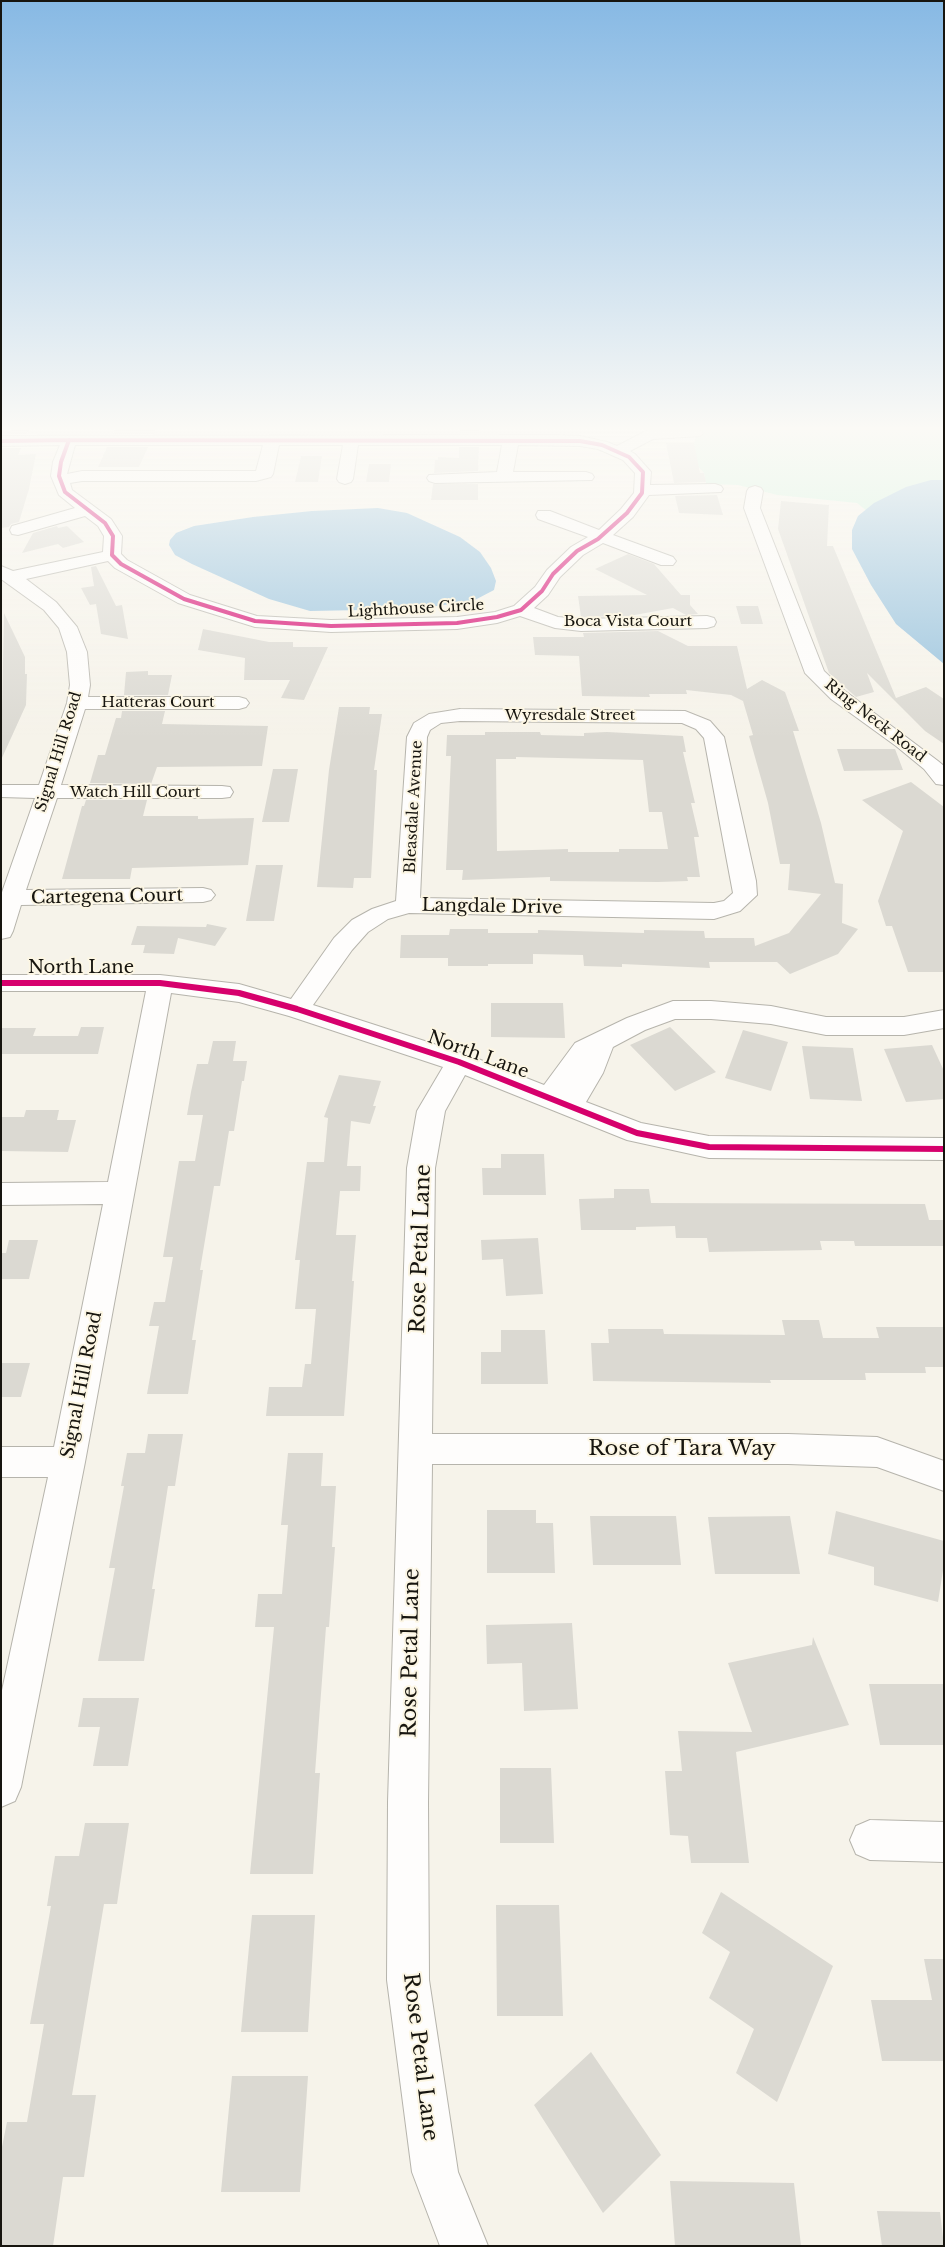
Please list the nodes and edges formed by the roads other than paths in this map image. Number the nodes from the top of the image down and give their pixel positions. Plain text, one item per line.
1 (108, 530) edge
2 (580, 530) edge
3 (609, 530) edge
4 (760, 530) edge
5 (600, 538) junction
6 (116, 559) junction
7 (666, 560) dead end
8 (13, 578) edge
9 (521, 610) junction
10 (707, 622) dead end
11 (77, 703) junction
12 (239, 703) dead end
13 (436, 718) joint
14 (944, 779) edge
15 (1, 791) edge
16 (222, 792) dead end
17 (48, 793) junction
18 (202, 895) dead end
19 (12, 898) junction
20 (408, 905) junction
21 (732, 906) joint
22 (1, 931) edge
23 (1, 983) edge
24 (160, 983) junction
25 (297, 1008) junction
26 (944, 1019) edge
27 (459, 1062) junction
28 (560, 1102) junction
29 (944, 1149) edge
30 (120, 1193) junction
31 (1, 1194) edge
32 (416, 1449) junction
33 (1, 1462) edge
34 (68, 1462) junction
35 (944, 1476) edge
36 (1, 1787) edge
37 (870, 1840) dead end
38 (944, 1842) edge
39 (464, 2246) edge

1 - 6 street
2 - 5 street
3 - 5 street, Lighthouse Circle
4 - 14 street, Ring Neck Road
5 - 7 street
5 - 9 street, Lighthouse Circle
6 - 8 street
6 - 9 street, Lighthouse Circle
8 - 11 street, Signal Hill Road
9 - 10 street, Boca Vista Court
11 - 12 street, Hatteras Court
11 - 17 street, Signal Hill Road
13 - 20 street, Bleasdale Avenue
13 - 21 street, Wyresdale Street
15 - 17 street, Watch Hill Court
16 - 17 street, Watch Hill Court
17 - 19 street, Signal Hill Road
18 - 19 street, Cartegena Court
19 - 22 street, Signal Hill Road
20 - 21 street, Langdale Drive
20 - 25 street, Langdale Drive
23 - 24 street, North Lane
24 - 25 street, North Lane
24 - 30 street, Signal Hill Road
25 - 27 street, North Lane
26 - 28 street
27 - 28 street, North Lane
27 - 32 street, Rose Petal Lane
28 - 29 street, North Lane
30 - 31 street
30 - 34 street, Signal Hill Road
32 - 35 street, Rose of Tara Way
32 - 39 street, Rose Petal Lane
33 - 34 street
34 - 36 street, Signal Hill Road
37 - 38 street

